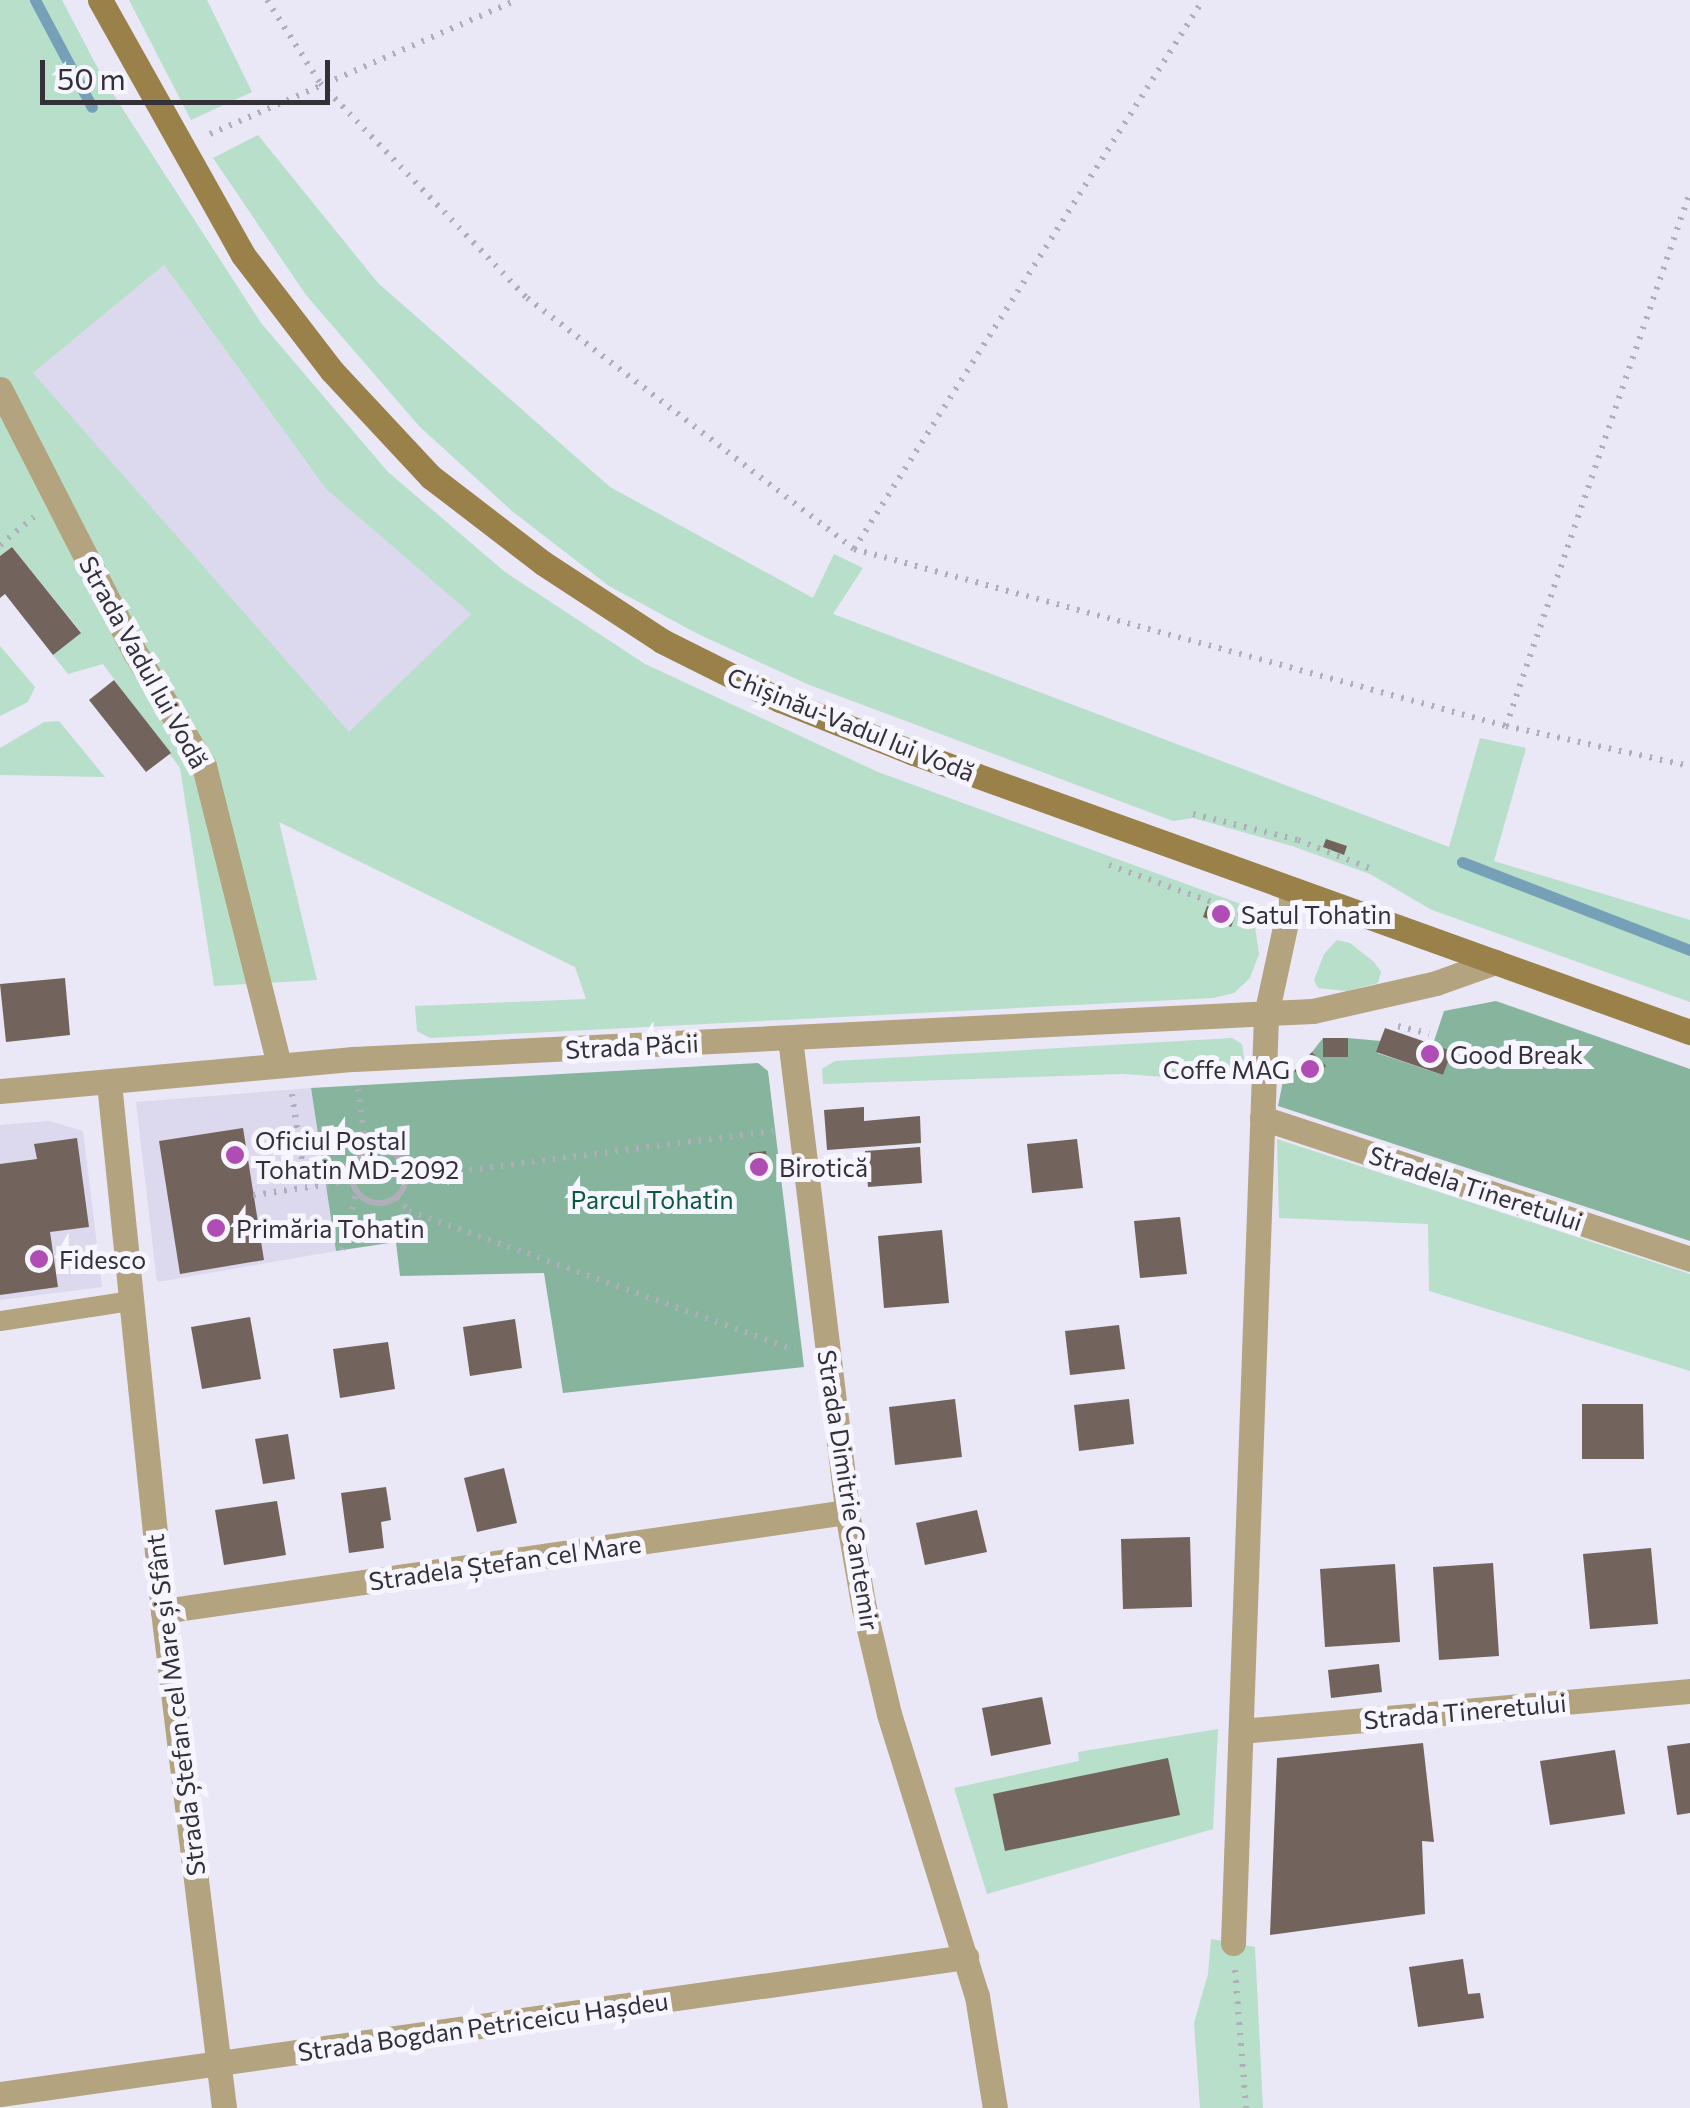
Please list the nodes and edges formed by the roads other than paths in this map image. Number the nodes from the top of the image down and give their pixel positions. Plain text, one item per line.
1 (100, 0) edge
2 (0, 390) edge
3 (1293, 890) junction
4 (1494, 962) junction
5 (1266, 1014) junction
6 (1690, 1032) edge
7 (790, 1038) junction
8 (285, 1074) junction
9 (109, 1084) junction
10 (0, 1092) edge
11 (1262, 1118) junction
12 (1690, 1259) edge
13 (131, 1301) junction
14 (0, 1321) edge
15 (847, 1512) junction
16 (163, 1611) junction
17 (1690, 1690) edge
18 (1241, 1731) junction
19 (1233, 1942) road end
20 (966, 1957) junction
21 (218, 2064) junction
22 (0, 2094) edge
23 (224, 2108) edge
24 (995, 2108) edge

1 - 3 main road, Chișinău-Vadul lui Vodă
2 - 8 street, Strada Vadul lui Vodă
3 - 4 main road, Chișinău-Vadul lui Vodă
3 - 5 street
4 - 5 street, Strada Păcii
4 - 6 main road, Chișinău-Vadul lui Vodă
5 - 7 street, Strada Păcii
5 - 11 street
7 - 8 street, Strada Păcii
7 - 15 street, Strada Dimitrie Cantemir
8 - 9 street, Strada Păcii
9 - 10 street, Strada Păcii
9 - 13 street, Strada Ștefan cel Mare și Sfânt
11 - 12 street, Stradela Tineretului
11 - 18 street
13 - 14 lane
13 - 16 street, Strada Ștefan cel Mare și Sfânt
15 - 16 street, Stradela Ștefan cel Mare
15 - 20 street, Strada Dimitrie Cantemir
16 - 21 street, Strada Ștefan cel Mare și Sfânt
17 - 18 street, Strada Tineretului
18 - 19 street
20 - 21 street, Strada Bogdan Petriceicu Hașdeu
20 - 24 street, Strada Dimitrie Cantemir
21 - 22 street, Strada Bogdan Petriceicu Hașdeu
21 - 23 street, Strada Ștefan cel Mare și Sfânt

